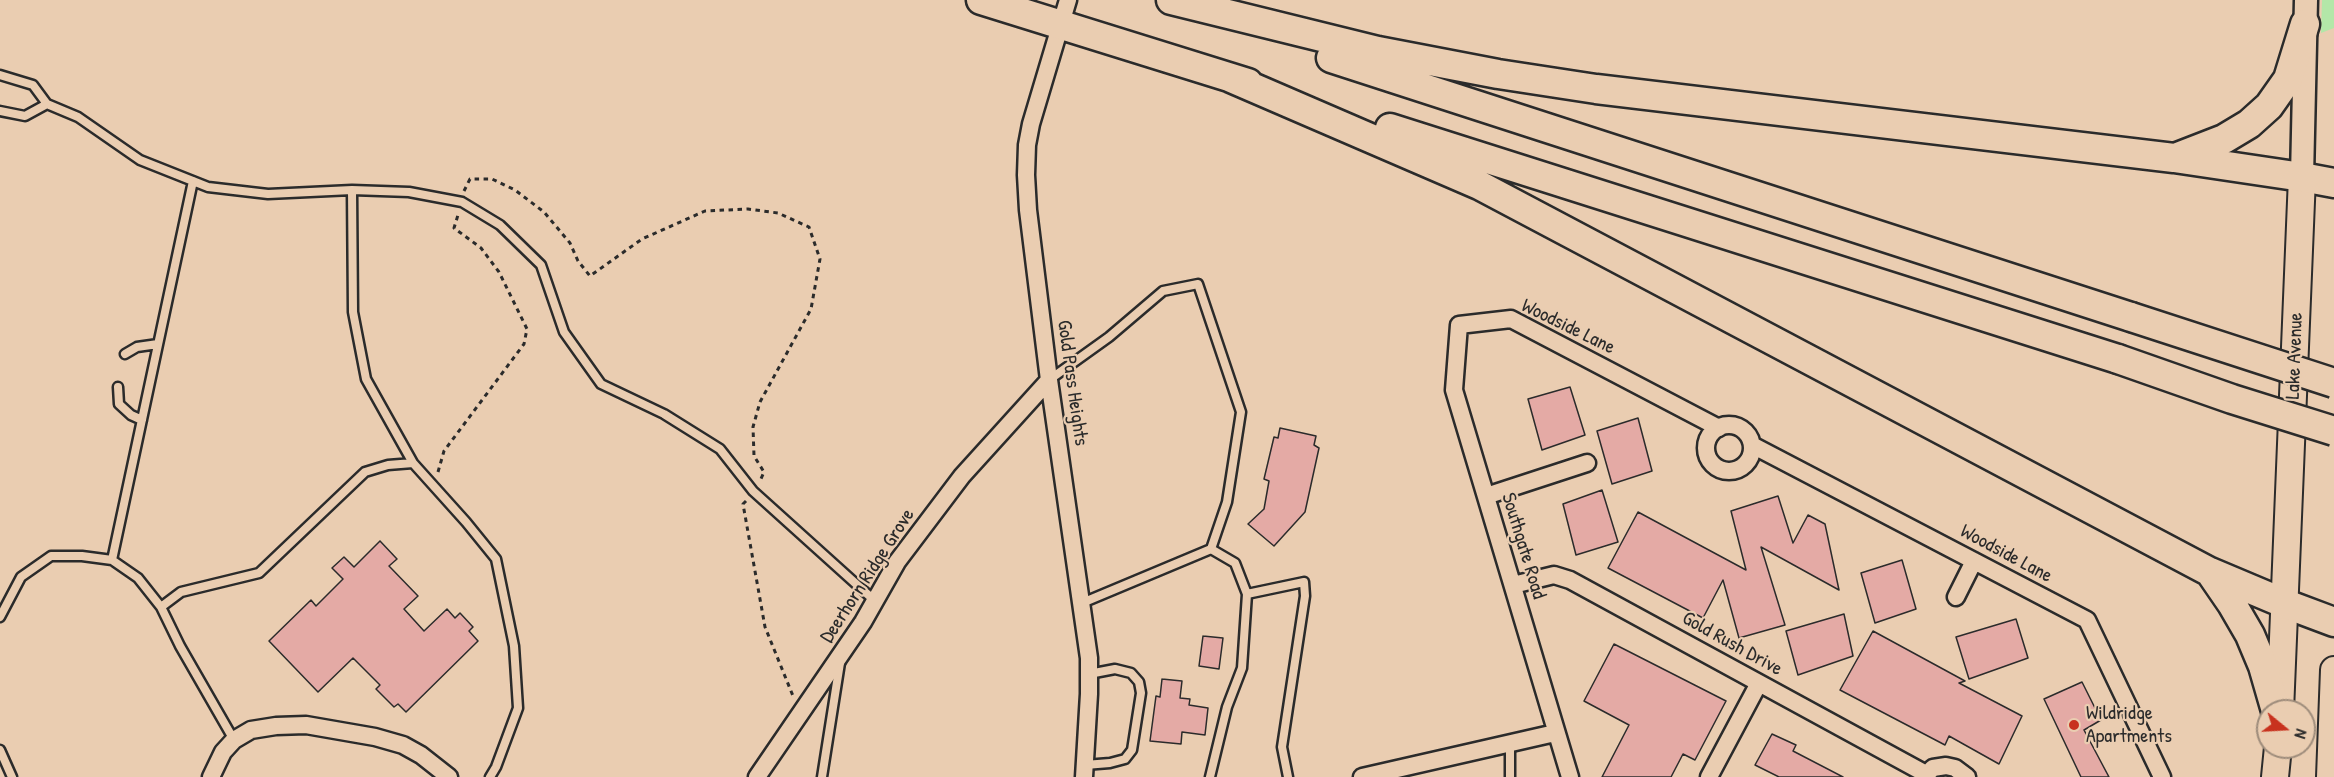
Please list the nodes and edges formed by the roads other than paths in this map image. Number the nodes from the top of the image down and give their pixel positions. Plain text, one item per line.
1 (981, 0) edge
2 (1157, 0) edge
3 (1171, 0) edge
4 (1064, 12) edge
5 (2305, 12) edge
6 (0, 75) edge
7 (1231, 78) junction
8 (47, 104) junction
9 (0, 111) edge
10 (2174, 158) junction
11 (2302, 177) junction
12 (193, 181) junction
13 (2334, 183) edge
14 (352, 190) junction
15 (1458, 326) joint
16 (158, 344) junction
17 (125, 354) dead end
18 (1049, 380) junction
19 (2334, 383) edge
20 (118, 387) dead end
21 (142, 420) junction
22 (1719, 428) junction
23 (2334, 431) edge
24 (1752, 445) junction
25 (413, 463) junction
26 (1587, 463) dead end
27 (1486, 496) junction
28 (1211, 549) junction
29 (112, 561) junction
30 (1974, 561) junction
31 (2210, 572) junction
32 (1513, 585) junction
33 (1247, 594) junction
34 (1956, 597) dead end
35 (875, 601) junction
36 (1082, 603) junction
37 (2286, 604) junction
38 (161, 607) junction
39 (0, 617) edge
40 (2334, 622) edge
41 (842, 653) junction
42 (2334, 670) edge
43 (1089, 674) junction
44 (1759, 683) junction
45 (2274, 699) edge
46 (2279, 699) edge
47 (1555, 733) junction
48 (234, 740) junction
49 (1510, 743) junction
50 (0, 750) edge
51 (2277, 759) edge
52 (1084, 771) edge
53 (1925, 775) edge
54 (12, 777) edge
55 (211, 777) edge
56 (449, 777) edge
57 (490, 777) edge
58 (758, 777) edge
59 (822, 777) edge
60 (1210, 777) edge
61 (1288, 777) edge
62 (1362, 777) edge
63 (1510, 777) edge
64 (1570, 777) edge
65 (1709, 777) edge
66 (1967, 777) edge
67 (2162, 777) edge
68 (2275, 777) edge
69 (2330, 777) edge

1 - 4 highway
2 - 19 highway, bridge
3 - 10 highway
4 - 7 highway
4 - 18 street, Gold Pass Heights
5 - 10 highway
5 - 11 main road, Lake Avenue
6 - 8 lane
7 - 23 highway, bridge
7 - 31 highway
8 - 9 lane
8 - 12 lane
10 - 11 highway
11 - 13 highway
11 - 37 main road, Lake Avenue
12 - 14 lane
12 - 16 lane
14 - 25 lane
14 - 35 lane
15 - 22 street, Woodside Lane
15 - 27 street, Southgate Road
16 - 17 lane
16 - 21 lane
18 - 28 lane
18 - 35 street, Deerhorn Ridge Grove
18 - 36 street, Gold Pass Heights
20 - 21 lane
21 - 29 lane
22 - 24 street
22 - 24 street
24 - 30 street, Woodside Lane
25 - 38 lane
25 - 57 lane
26 - 27 street
27 - 32 street, Southgate Road
28 - 33 lane
28 - 36 lane
29 - 38 lane
29 - 39 lane
30 - 34 street
30 - 67 street, Woodside Lane
31 - 37 highway
31 - 45 highway
32 - 44 street, Gold Rush Drive
32 - 47 street, Southgate Road
33 - 60 lane
33 - 61 lane
35 - 41 street, Deerhorn Ridge Grove
36 - 43 street, Gold Pass Heights
37 - 40 highway
37 - 46 main road, Lake Avenue
38 - 48 lane
41 - 58 street, Deerhorn Ridge Grove
41 - 59 lane
42 - 69 main road
43 - 52 street, Gold Pass Heights
43 - 52 lane
44 - 53 street, Gold Rush Drive
44 - 65 street
47 - 49 street
47 - 64 street, Southgate Road
48 - 55 street
48 - 56 street
49 - 62 street
49 - 63 lane
50 - 54 lane
51 - 68 main road
53 - 66 street

